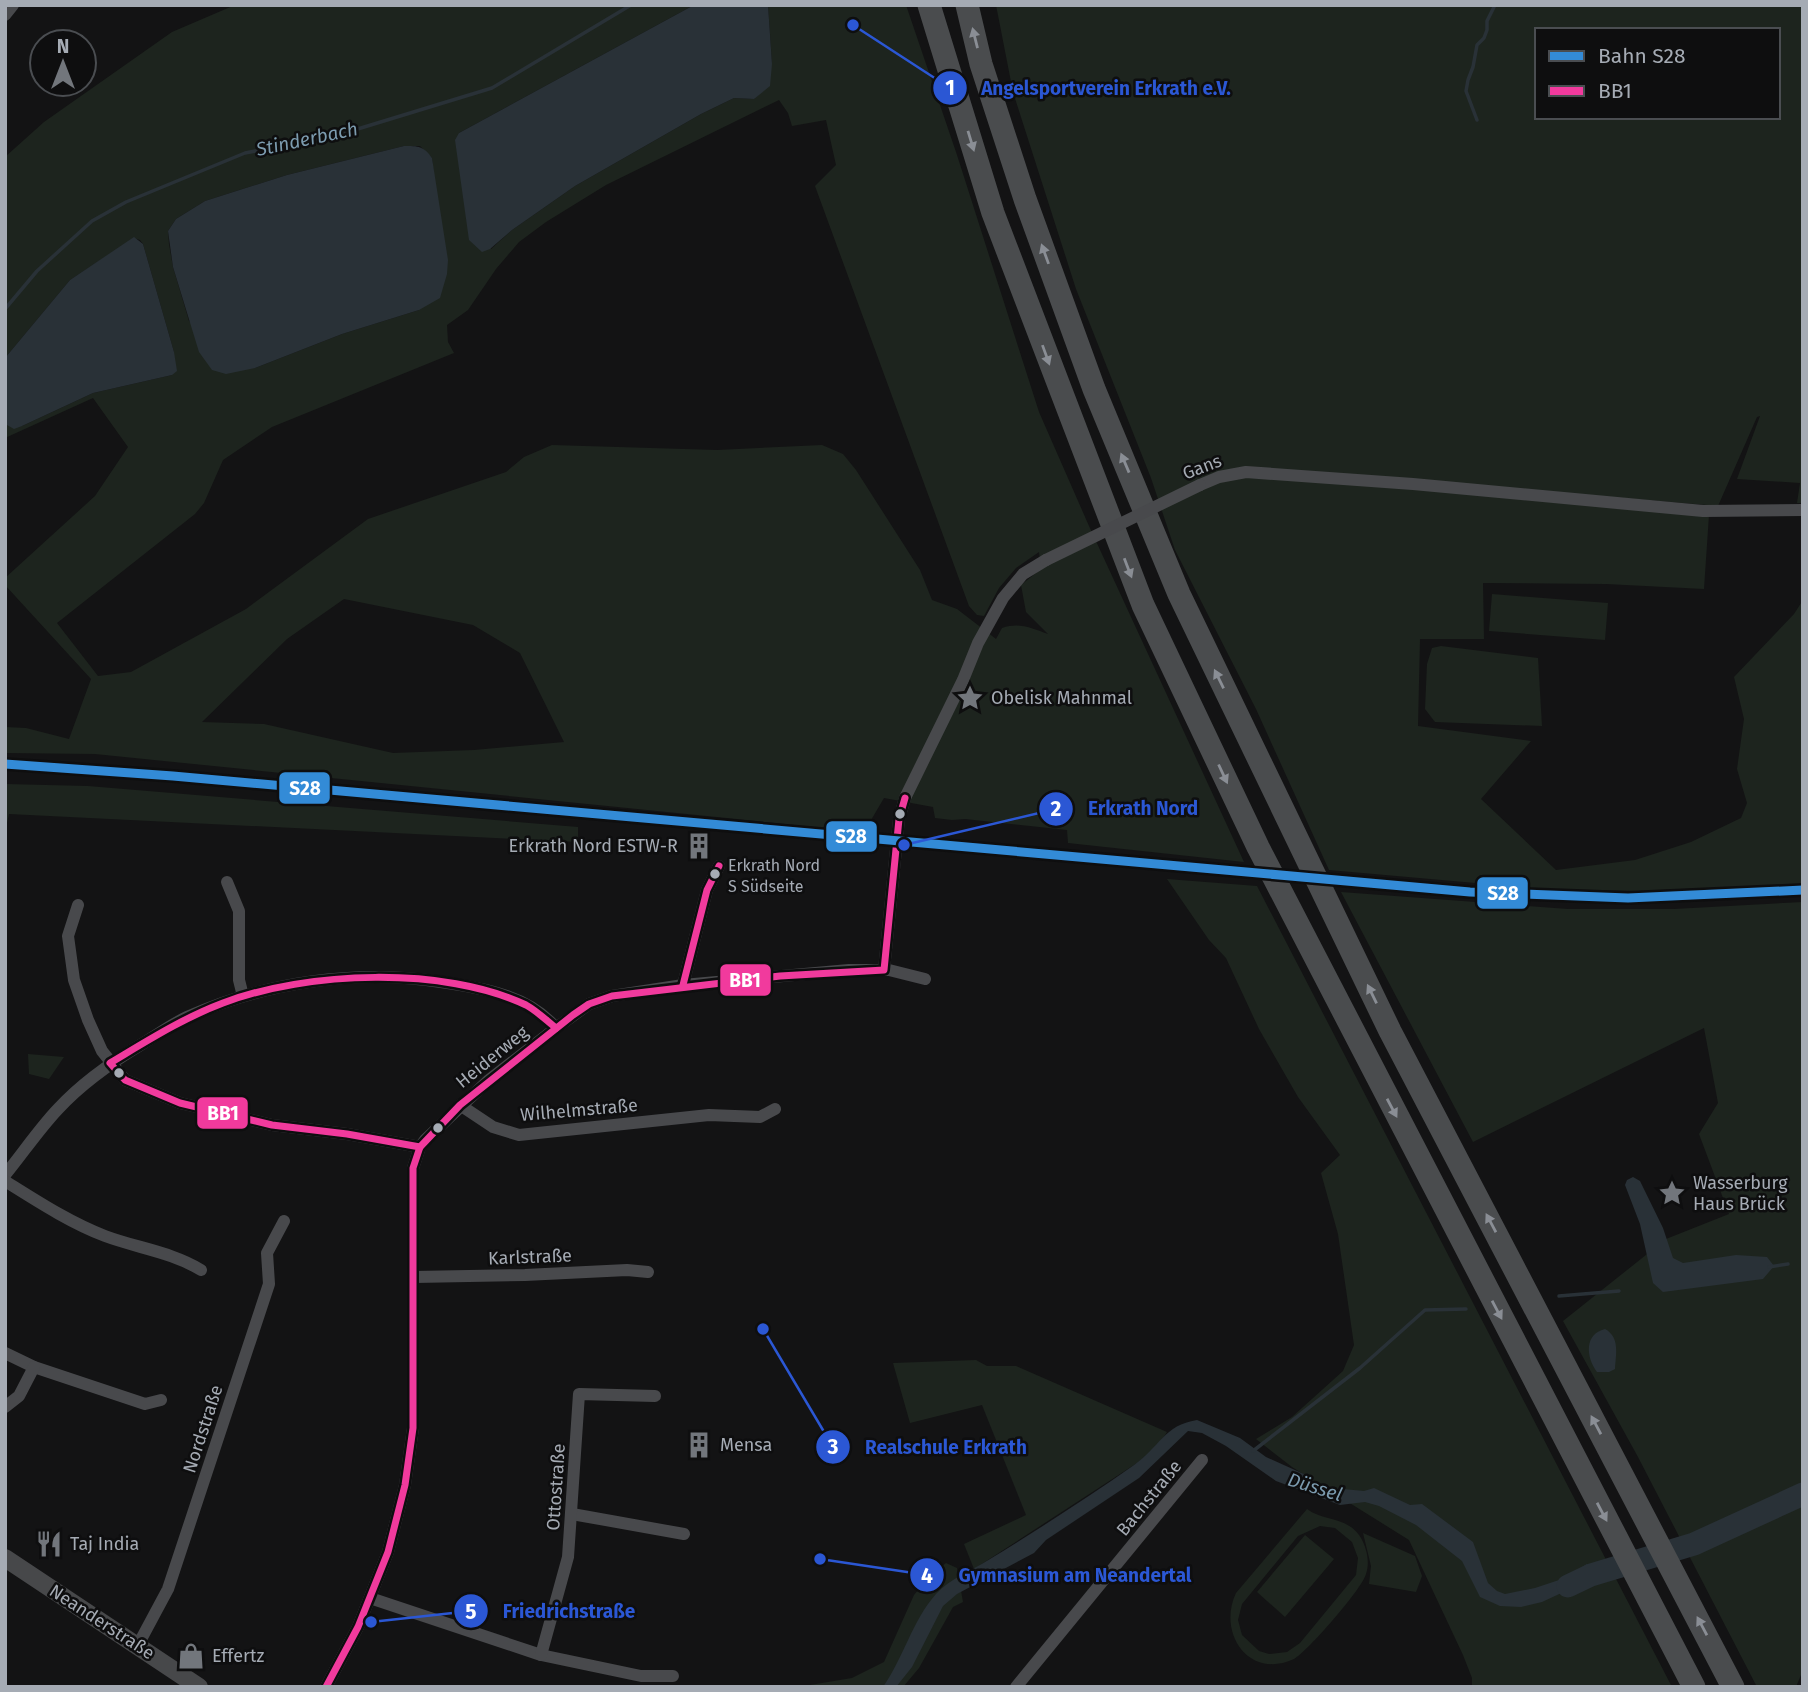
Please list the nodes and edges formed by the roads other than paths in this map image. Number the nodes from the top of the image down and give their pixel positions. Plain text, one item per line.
1 (13, 5) edge
2 (929, 5) edge
3 (967, 5) edge
4 (5, 15) edge
5 (1803, 510) edge
6 (719, 866) dead end
7 (227, 882) dead end
8 (78, 905) dead end
9 (884, 970) junction
10 (926, 979) dead end
11 (683, 985) junction
12 (243, 996) junction
13 (556, 1028) junction
14 (110, 1063) junction
15 (460, 1105) junction
16 (775, 1109) dead end
17 (420, 1147) junction
18 (5, 1175) edge
19 (5, 1181) edge
20 (284, 1221) dead end
21 (201, 1270) dead end
22 (648, 1272) dead end
23 (414, 1277) junction
24 (5, 1353) edge
25 (34, 1367) junction
26 (655, 1396) dead end
27 (161, 1400) dead end
28 (5, 1407) edge
29 (1202, 1460) dead end
30 (572, 1514) junction
31 (684, 1534) dead end
32 (5, 1558) edge
33 (370, 1598) junction
34 (138, 1645) junction
35 (541, 1655) junction
36 (673, 1676) dead end
37 (199, 1687) edge
38 (326, 1687) edge
39 (1016, 1687) edge
40 (1694, 1687) edge
41 (1733, 1687) edge

1 - 4 street
2 -> 40 highway
41 -> 3 highway
5 - 9 street, Gans, bridge
6 - 11 street
7 - 12 street
8 - 14 street
9 - 10 street, Heiderweg
9 - 11 street, Heiderweg
11 - 13 street, Heiderweg
12 - 13 street
12 - 14 street
13 - 15 street, Heiderweg
14 - 17 street
14 - 18 street
15 - 16 street, Wilhelmstraße
15 - 17 street, Heiderweg
17 - 23 street
19 - 21 street
20 - 34 street, Nordstraße
22 - 23 street, Karlstraße
23 - 33 street
24 - 25 street
25 - 27 street
25 - 28 street
26 - 30 street, Ottostraße
29 - 39 street, Bachstraße
30 - 31 street
30 - 35 street, Ottostraße
32 - 34 main road, Neanderstraße
33 - 35 street
33 - 38 street
34 - 37 main road, Neanderstraße
35 - 36 street

